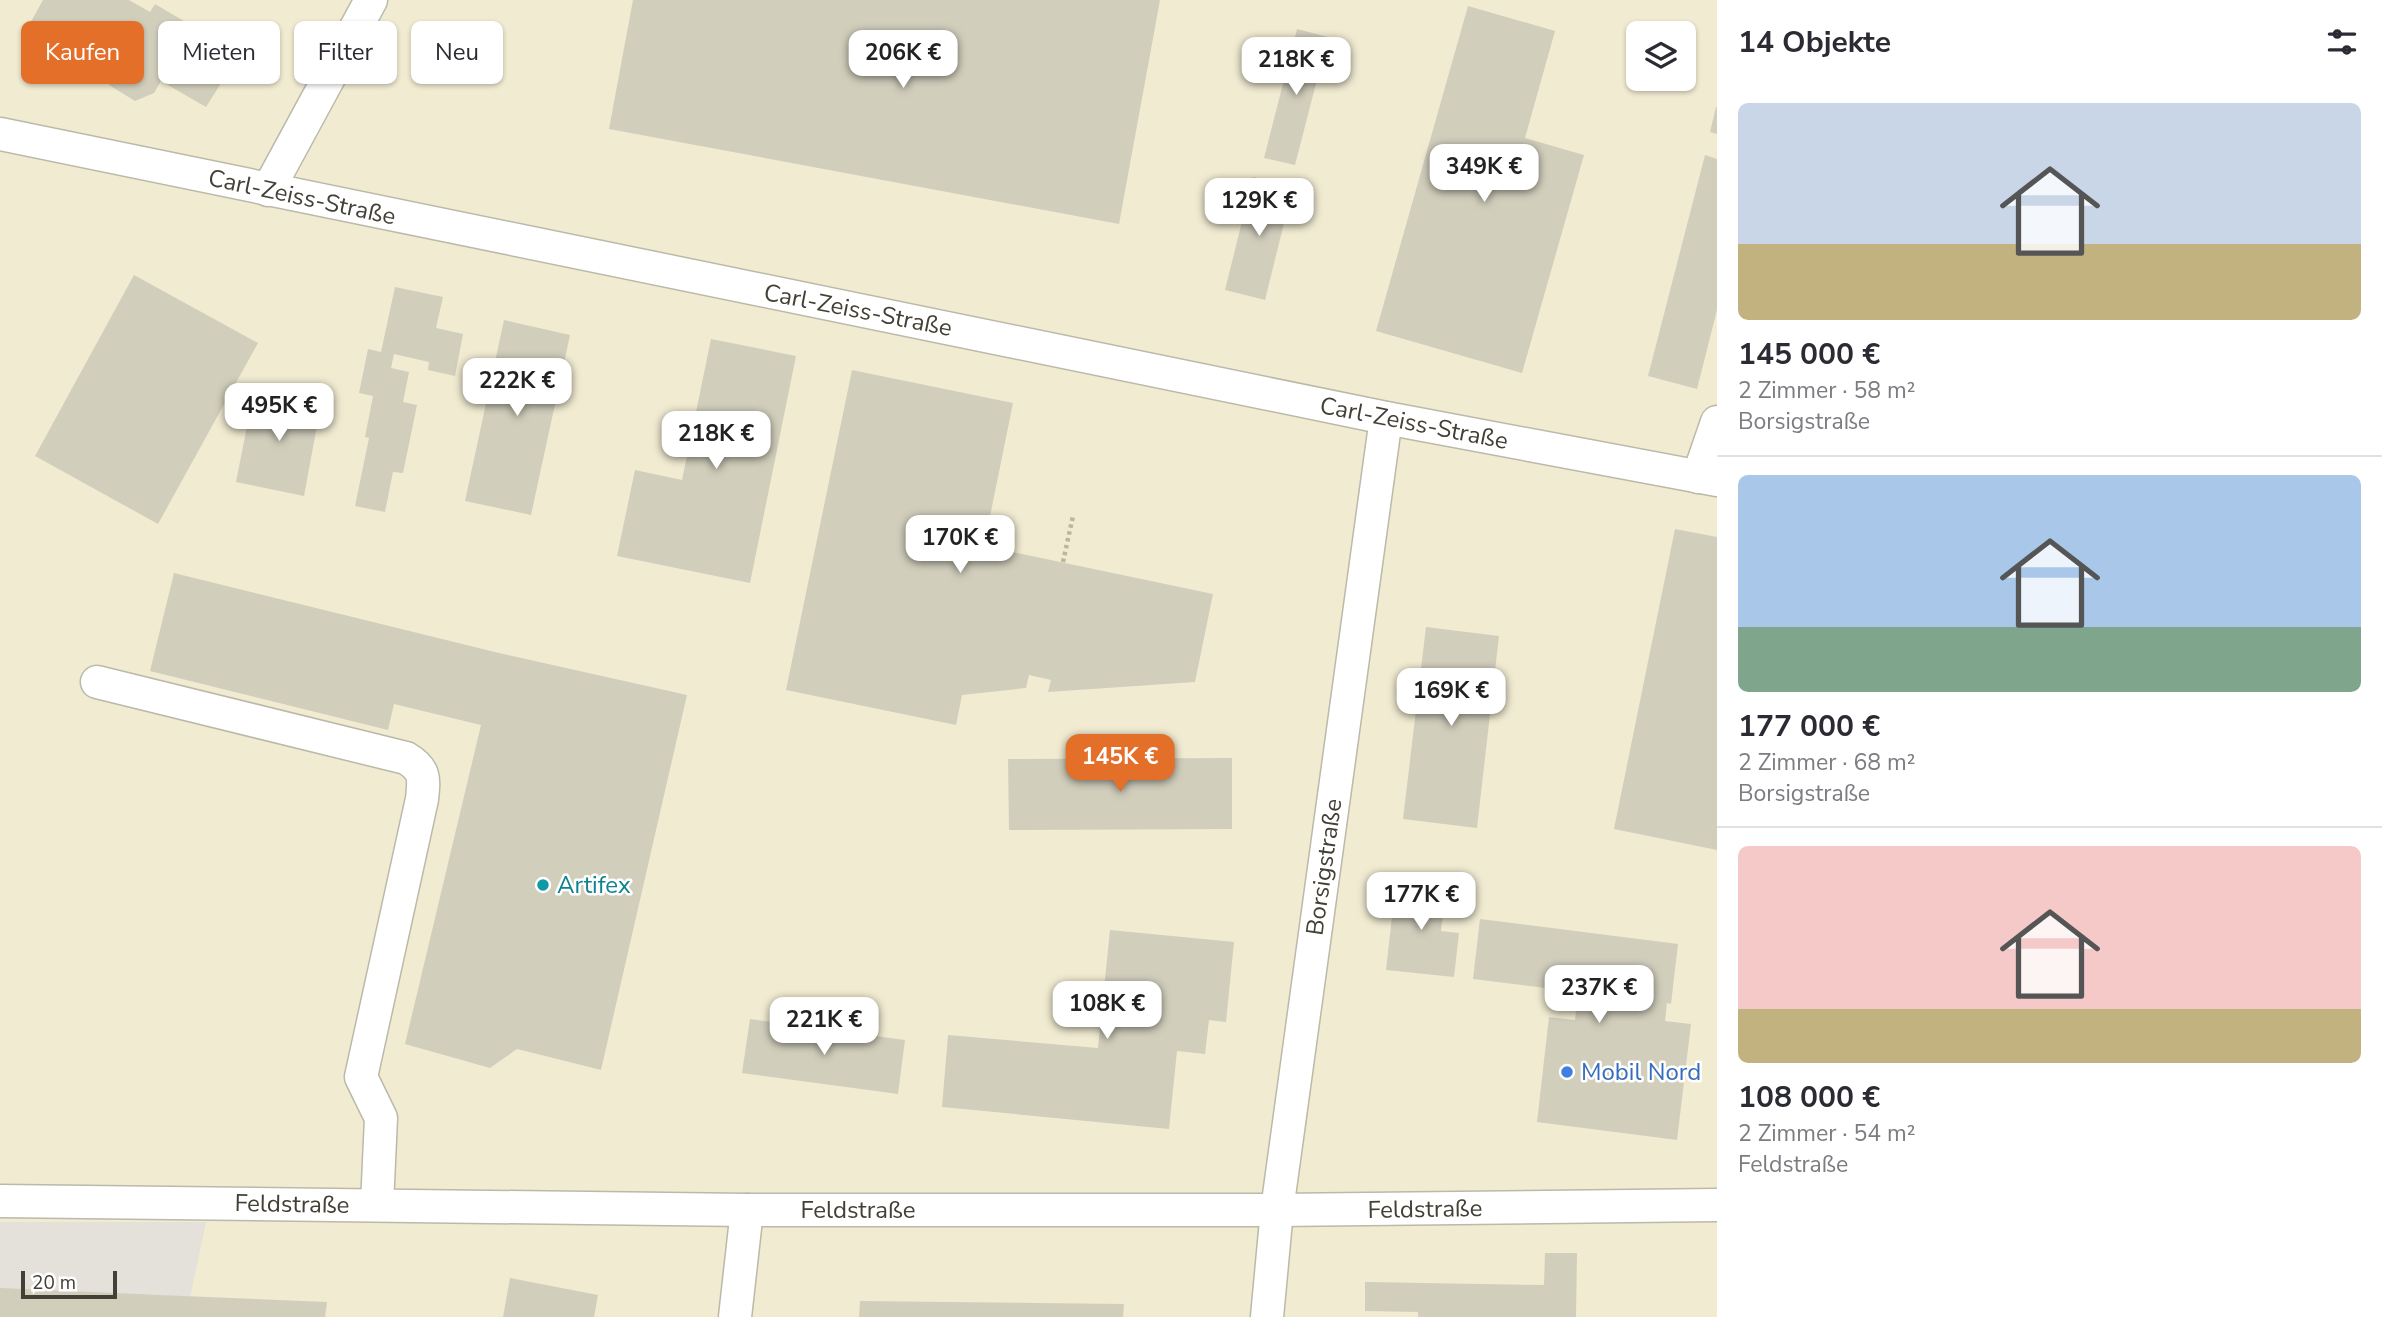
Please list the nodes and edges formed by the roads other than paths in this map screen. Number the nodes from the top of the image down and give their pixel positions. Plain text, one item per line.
1 (371, 0) edge
2 (0, 134) edge
3 (268, 190) junction
4 (1386, 418) junction
5 (1717, 422) edge
6 (1707, 478) edge
7 (97, 682) dead end
8 (0, 1201) edge
9 (377, 1205) junction
10 (1717, 1205) edge
11 (747, 1210) junction
12 (1277, 1210) junction
13 (735, 1317) edge
14 (1266, 1317) edge

1 - 3 street
2 - 3 street, Carl-Zeiss-Straße
3 - 4 street, Carl-Zeiss-Straße
4 - 6 street, Carl-Zeiss-Straße
4 - 12 street, Borsigstraße
5 - 6 street
7 - 9 street
8 - 9 street, Feldstraße
9 - 11 street, Feldstraße
10 - 12 street, Feldstraße
11 - 12 street, Feldstraße
11 - 13 street
12 - 14 street, Borsigstraße

